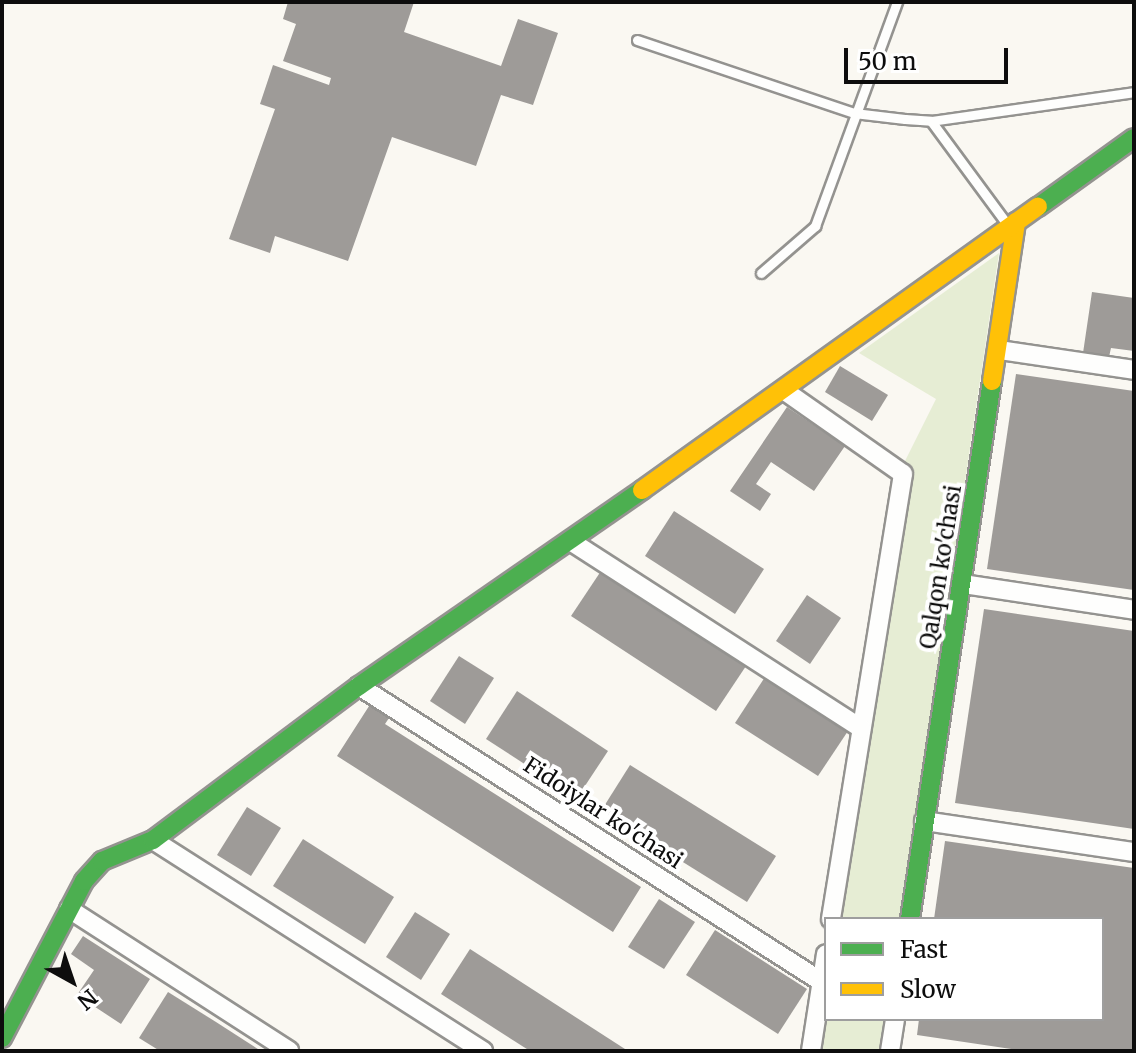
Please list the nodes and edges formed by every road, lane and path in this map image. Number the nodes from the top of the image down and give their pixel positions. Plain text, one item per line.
1 (897, 2) edge
2 (637, 40) dead end
3 (1134, 92) edge
4 (854, 113) junction
5 (931, 121) junction
6 (1134, 138) edge
7 (1013, 225) junction
8 (761, 273) dead end
9 (999, 350) junction
10 (1134, 370) edge
11 (785, 391) junction
12 (572, 542) junction
13 (963, 584) junction
14 (1134, 610) edge
15 (359, 686) junction
16 (861, 728) junction
17 (924, 821) junction
18 (153, 840) junction
19 (1134, 852) edge
20 (69, 909) junction
21 (831, 917) edge
22 (910, 917) edge
23 (824, 968) edge
24 (822, 982) junction
25 (895, 1021) edge
26 (2, 1038) edge
27 (289, 1051) edge
28 (483, 1051) edge
29 (811, 1051) edge
30 (890, 1051) edge

1 - 4 lane
2 - 4 lane
3 - 5 lane
4 - 5 lane
4 - 8 lane
5 - 7 lane
6 - 7 street
7 - 9 street, Qalqon ko'chasi
7 - 11 street
9 - 10 street
9 - 13 street, Qalqon ko'chasi
11 - 12 street
11 - 16 street
12 - 15 street
12 - 16 street
13 - 14 street
13 - 17 street, Qalqon ko'chasi
15 - 18 street
15 - 24 street, Fidoiylar ko'chasi
16 - 21 street
17 - 19 street
17 - 22 street, Qalqon ko'chasi
18 - 20 street
18 - 28 street
20 - 26 street
20 - 27 street
23 - 24 street
24 - 29 street
25 - 30 street

